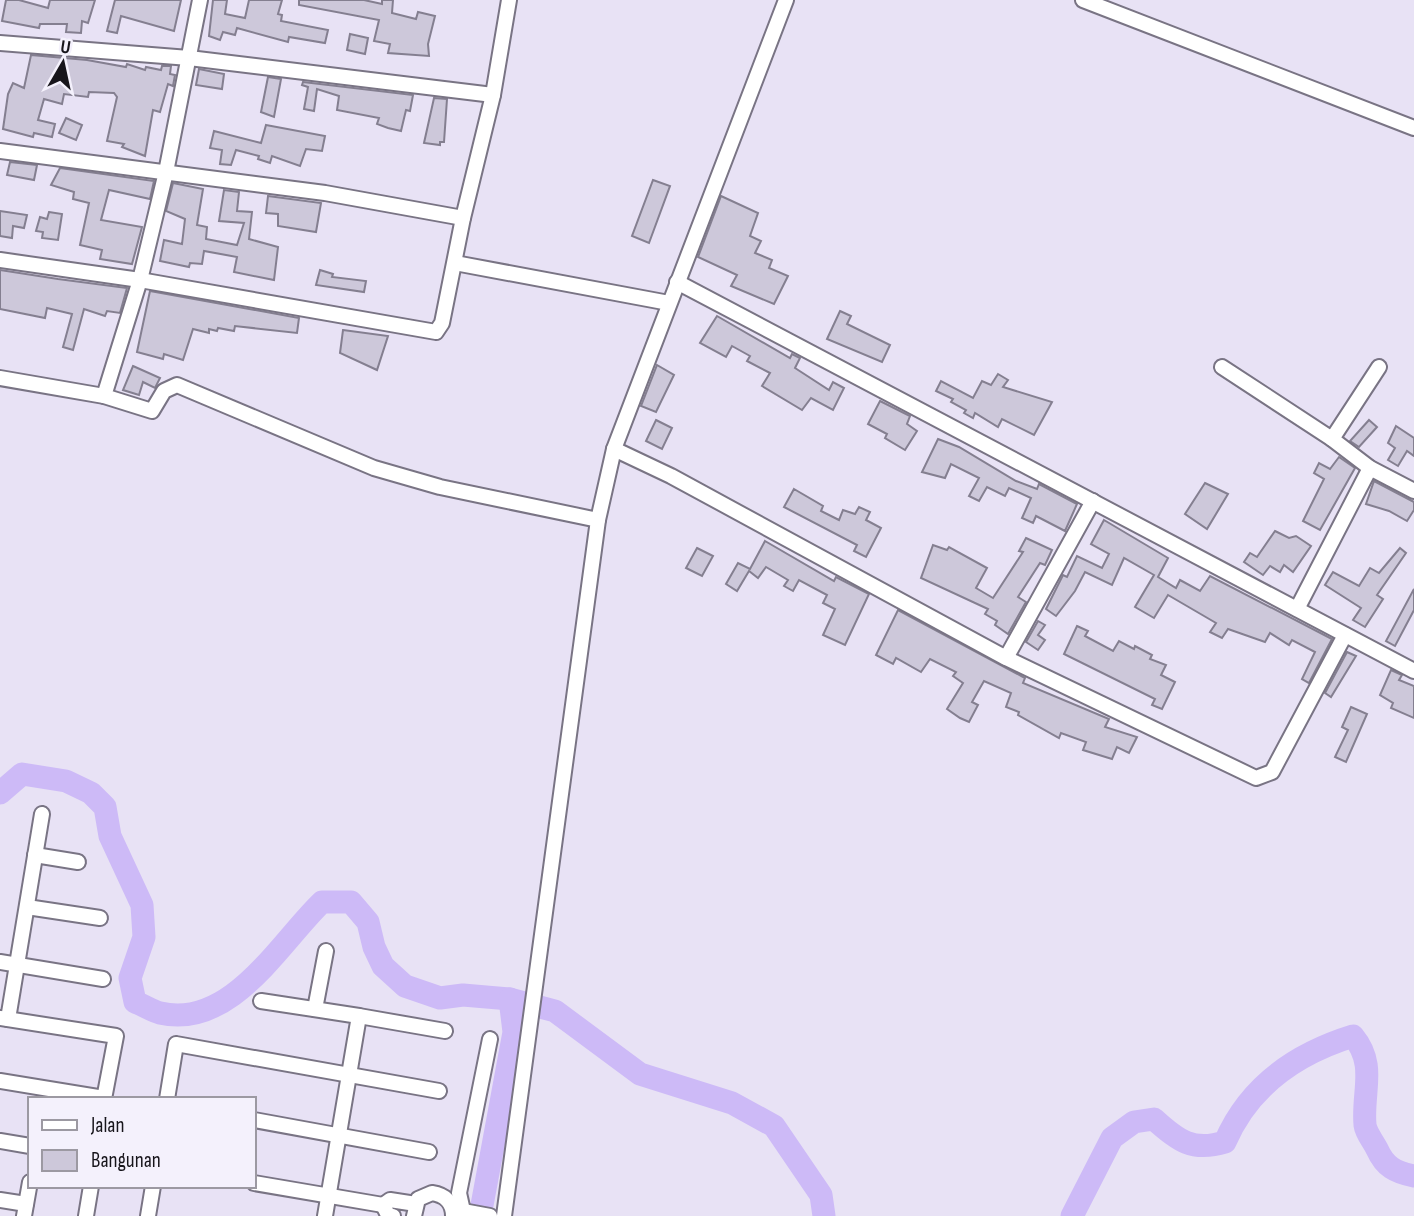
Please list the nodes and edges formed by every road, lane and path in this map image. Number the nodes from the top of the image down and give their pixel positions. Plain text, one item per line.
1 (200, 0) edge
2 (509, 0) edge
3 (786, 0) edge
4 (1083, 0) edge
5 (0, 43) edge
6 (189, 58) junction
7 (493, 95) junction
8 (1414, 128) edge
9 (0, 151) edge
10 (166, 172) junction
11 (463, 218) junction
12 (0, 260) edge
13 (455, 263) junction
14 (140, 280) junction
15 (677, 282) junction
16 (669, 303) junction
17 (1222, 367) dead end
18 (1379, 367) dead end
19 (0, 378) edge
20 (104, 396) junction
21 (1332, 439) junction
22 (614, 449) junction
23 (1370, 468) junction
24 (1414, 491) edge
25 (1093, 501) junction
26 (598, 520) junction
27 (1297, 609) junction
28 (1345, 635) junction
29 (1006, 658) junction
30 (1414, 671) edge
31 (42, 814) dead end
32 (35, 855) junction
33 (78, 862) dead end
34 (27, 907) junction
35 (100, 919) dead end
36 (326, 951) dead end
37 (0, 962) edge
38 (17, 965) junction
39 (103, 979) dead end
40 (261, 1001) dead end
41 (315, 1009) junction
42 (359, 1016) junction
43 (4, 1019) edge
44 (445, 1031) dead end
45 (490, 1039) dead end
46 (349, 1077) junction
47 (0, 1081) edge
48 (439, 1091) dead end
49 (92, 1097) edge
50 (104, 1097) edge
51 (167, 1097) edge
52 (256, 1121) edge
53 (339, 1134) junction
54 (0, 1141) edge
55 (28, 1146) edge
56 (429, 1152) dead end
57 (256, 1183) edge
58 (29, 1188) edge
59 (91, 1188) edge
60 (153, 1188) edge
61 (328, 1196) junction
62 (0, 1200) edge
63 (383, 1205) junction
64 (25, 1210) edge
65 (415, 1210) edge
66 (457, 1214) edge
67 (86, 1216) edge
68 (148, 1216) edge
69 (325, 1216) edge
70 (393, 1216) edge
71 (490, 1216) edge
72 (504, 1216) edge

1 - 6 street
2 - 7 street
3 - 15 street
4 - 8 street
5 - 6 street
6 - 7 street
6 - 10 street
7 - 11 street
9 - 10 street
10 - 11 street
10 - 14 street
11 - 13 street
12 - 14 street
13 - 14 street
13 - 16 street
14 - 20 street
15 - 16 street
15 - 25 street
16 - 22 street
17 - 21 street
18 - 21 street
19 - 20 street
20 - 26 street
21 - 23 street
22 - 26 street
22 - 29 street
23 - 24 street
23 - 27 street
25 - 27 street
25 - 29 street
26 - 72 street
27 - 28 street
28 - 29 street
28 - 30 street
31 - 32 street
32 - 33 street
32 - 34 street
34 - 35 street
34 - 38 street
36 - 41 street
37 - 38 street
38 - 39 street
38 - 43 street
40 - 41 street
41 - 42 street
42 - 44 street
42 - 46 street
43 - 50 street
45 - 66 street
46 - 48 street
46 - 51 street
46 - 53 street
47 - 49 street
52 - 53 street
53 - 56 street
53 - 61 street
54 - 55 street
57 - 61 street
58 - 64 street
59 - 67 street
60 - 68 street
61 - 63 street
61 - 69 street
62 - 64 street
63 - 65 street
63 - 70 street
65 - 66 street
66 - 71 street

